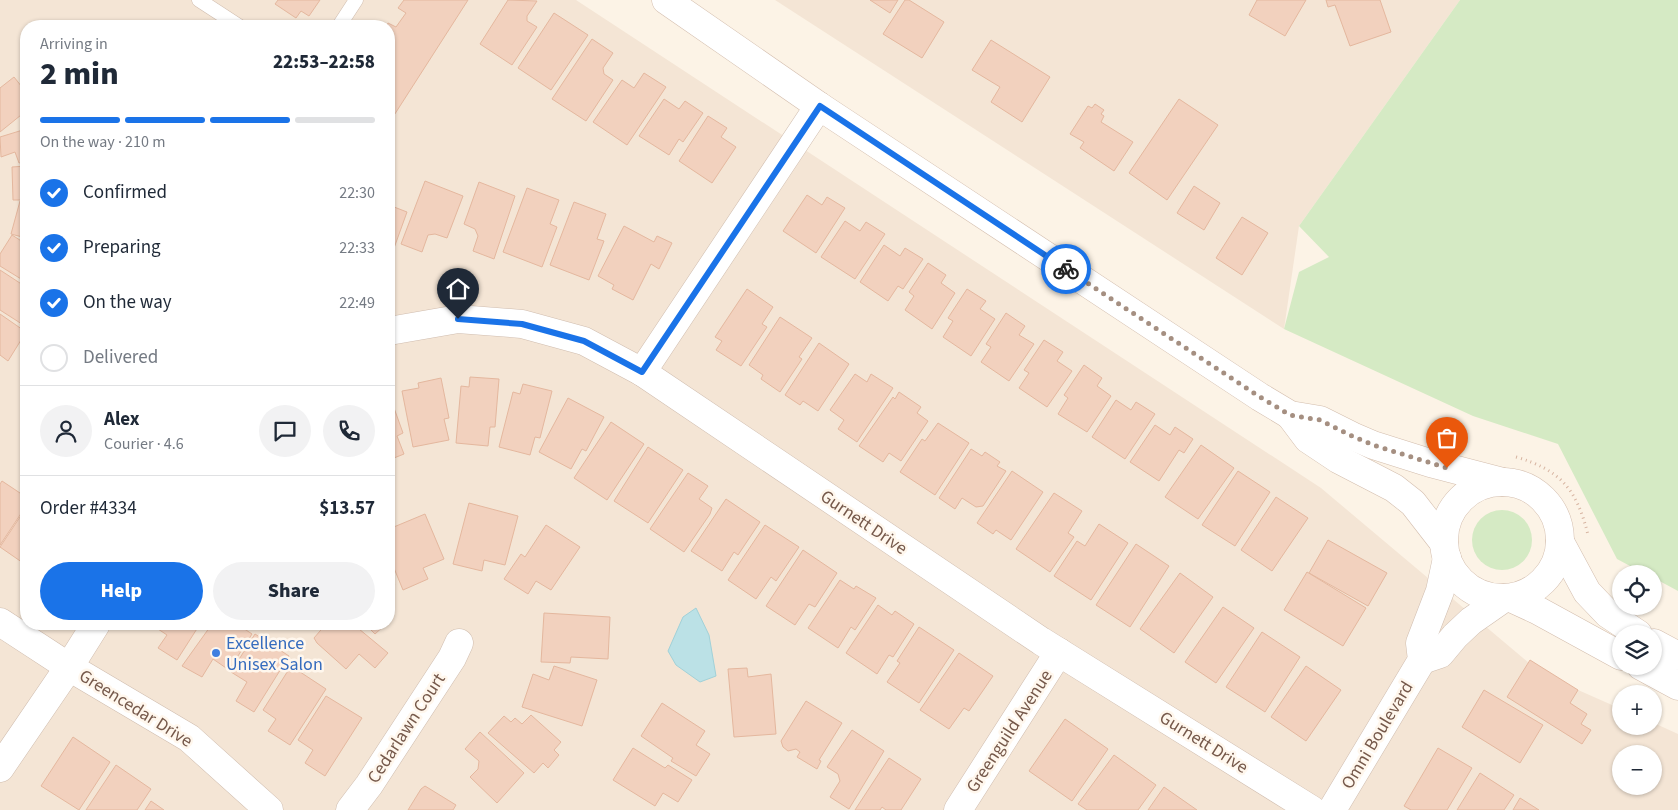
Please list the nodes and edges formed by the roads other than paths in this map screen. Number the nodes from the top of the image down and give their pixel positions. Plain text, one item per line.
1 (198, 0) edge
2 (356, 0) edge
3 (666, 0) edge
4 (229, 20) edge
5 (343, 20) edge
6 (820, 106) junction
7 (395, 329) edge
8 (642, 372) junction
9 (1290, 415) junction
10 (1503, 482) junction
11 (1560, 542) junction
12 (1446, 551) junction
13 (1507, 598) junction
14 (0, 622) edge
15 (1624, 625) edge
16 (92, 630) edge
17 (459, 643) dead end
18 (1662, 647) edge
19 (1612, 651) edge
20 (1059, 652) junction
21 (1678, 656) edge
22 (1422, 660) junction
23 (69, 667) junction
24 (1658, 675) edge
25 (1678, 686) edge
26 (0, 768) edge
27 (269, 810) edge
28 (350, 810) edge
29 (958, 810) edge
30 (1312, 810) edge
31 (1332, 810) edge

1 - 4 lane
2 - 5 lane
3 - 6 street
6 - 8 street
6 - 9 street
7 - 8 street, Gurnett Drive
8 - 20 street, Gurnett Drive
9 - 10 street
9 - 12 street
10 - 11 street
10 - 12 street
11 - 13 street
11 - 15 street
12 - 13 street
12 - 22 street, Omni Boulevard
13 - 19 street
13 - 22 street
14 - 23 street, Greencedar Drive
16 - 23 street
17 - 28 street, Cedarlawn Court
18 - 21 street
20 - 29 street, Greenguild Avenue
20 - 30 street, Gurnett Drive
22 - 31 street, Omni Boulevard
23 - 26 street
23 - 27 street, Greencedar Drive
24 - 25 street

